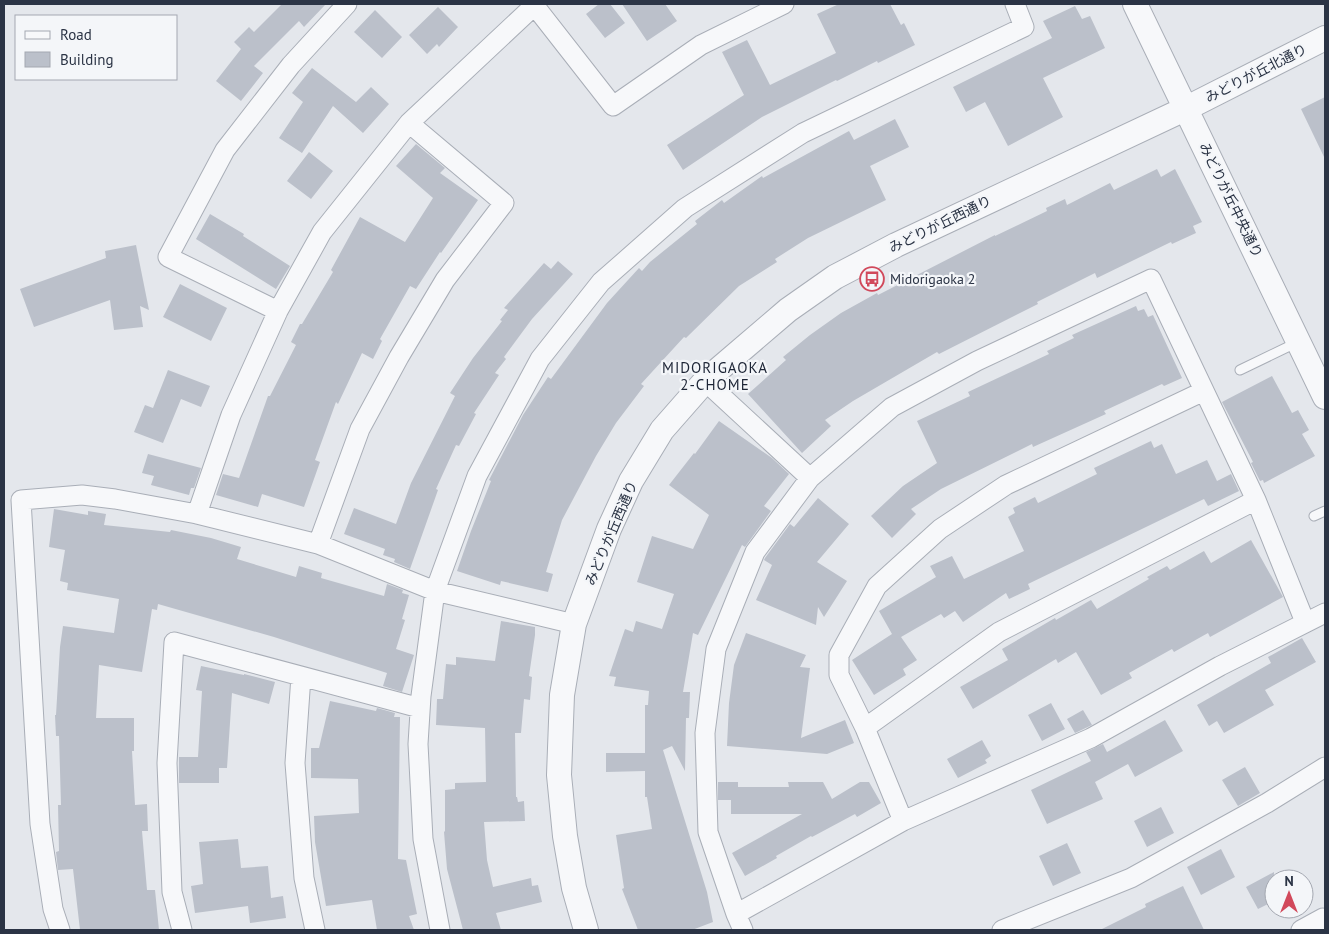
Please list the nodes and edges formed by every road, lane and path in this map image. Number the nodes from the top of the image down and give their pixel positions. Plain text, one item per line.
1 (347, 4) edge
2 (535, 4) edge
3 (784, 4) edge
4 (1015, 4) edge
5 (1135, 4) edge
6 (1325, 38) edge
7 (1187, 108) junction
8 (409, 123) junction
9 (278, 311) junction
10 (1299, 342) junction
11 (1240, 370) dead end
12 (705, 381) junction
13 (1204, 391) junction
14 (1325, 397) edge
15 (810, 478) junction
16 (1256, 500) junction
17 (1325, 511) edge
18 (197, 514) junction
19 (1314, 516) dead end
20 (318, 544) junction
21 (435, 592) junction
22 (1325, 613) edge
23 (1305, 622) junction
24 (574, 624) junction
25 (302, 676) junction
26 (420, 708) junction
27 (866, 728) junction
28 (1325, 767) edge
29 (903, 821) junction
30 (740, 922) edge
31 (1325, 923) edge
32 (60, 930) edge
33 (182, 930) edge
34 (315, 930) edge
35 (440, 930) edge
36 (586, 930) edge
37 (1002, 930) edge
38 (1301, 930) edge

1 - 9 street
2 - 3 street
2 - 8 street
4 - 21 street
5 - 7 street, みどりが丘中央通り
6 - 7 street, みどりが丘北通り
7 - 10 street, みどりが丘中央通り
7 - 12 street, みどりが丘西通り
8 - 9 street
8 - 20 street
9 - 18 street
10 - 11 lane
10 - 14 street, みどりが丘中央通り
12 - 15 street
12 - 24 street, みどりが丘西通り
13 - 15 street
13 - 16 street
13 - 27 street
15 - 30 street
16 - 23 street
16 - 27 street
17 - 19 lane
18 - 20 street
18 - 32 street
20 - 21 street
21 - 24 street
21 - 26 street
22 - 23 street
23 - 29 street
24 - 36 street, みどりが丘西通り
25 - 26 street
25 - 33 street
25 - 34 street
26 - 35 street
27 - 29 street
28 - 37 street
29 - 30 street
31 - 38 street

